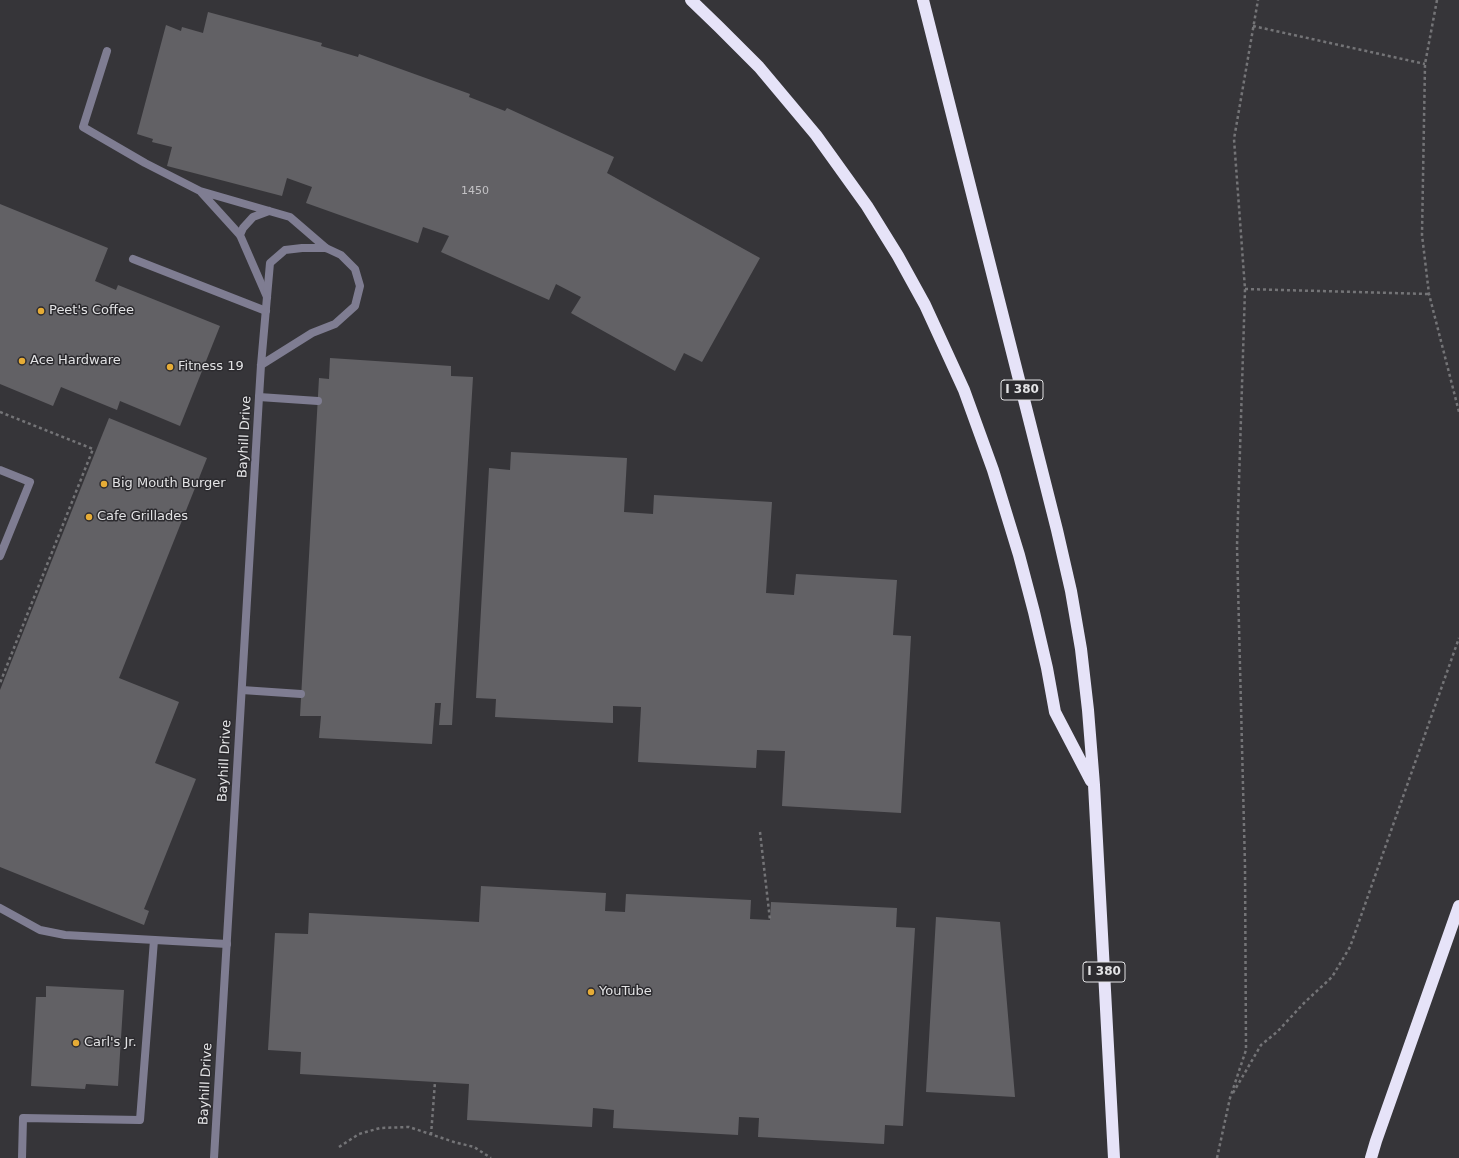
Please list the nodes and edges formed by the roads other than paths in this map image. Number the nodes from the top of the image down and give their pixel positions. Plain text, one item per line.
1 (691, 0) edge
2 (922, 0) edge
3 (107, 51) dead end
4 (200, 191) junction
5 (269, 211) junction
6 (240, 235) junction
7 (326, 248) junction
8 (133, 259) dead end
9 (267, 297) junction
10 (266, 311) junction
11 (261, 365) junction
12 (259, 397) junction
13 (318, 401) dead end
14 (0, 470) edge
15 (0, 556) edge
16 (242, 690) junction
17 (301, 694) dead end
18 (1094, 786) junction
19 (1459, 906) edge
20 (0, 908) edge
21 (154, 940) junction
22 (226, 944) junction
23 (22, 1158) edge
24 (214, 1158) edge
25 (1114, 1158) edge
26 (1371, 1158) edge

1 - 18 highway
2 - 18 highway, I 380
3 - 4 street
4 - 5 street
4 - 6 street
5 - 6 street
5 - 7 street
6 - 9 street
7 - 9 street, Bayhill Drive
7 - 11 street
8 - 10 street
9 - 10 street, Bayhill Drive
10 - 11 street, Bayhill Drive
11 - 12 street, Bayhill Drive
12 - 13 street
12 - 16 street, Bayhill Drive
14 - 15 street
16 - 17 street
16 - 22 street, Bayhill Drive
18 - 25 highway, I 380
19 - 26 highway
20 - 21 street
21 - 22 street
21 - 23 street
22 - 24 street, Bayhill Drive

